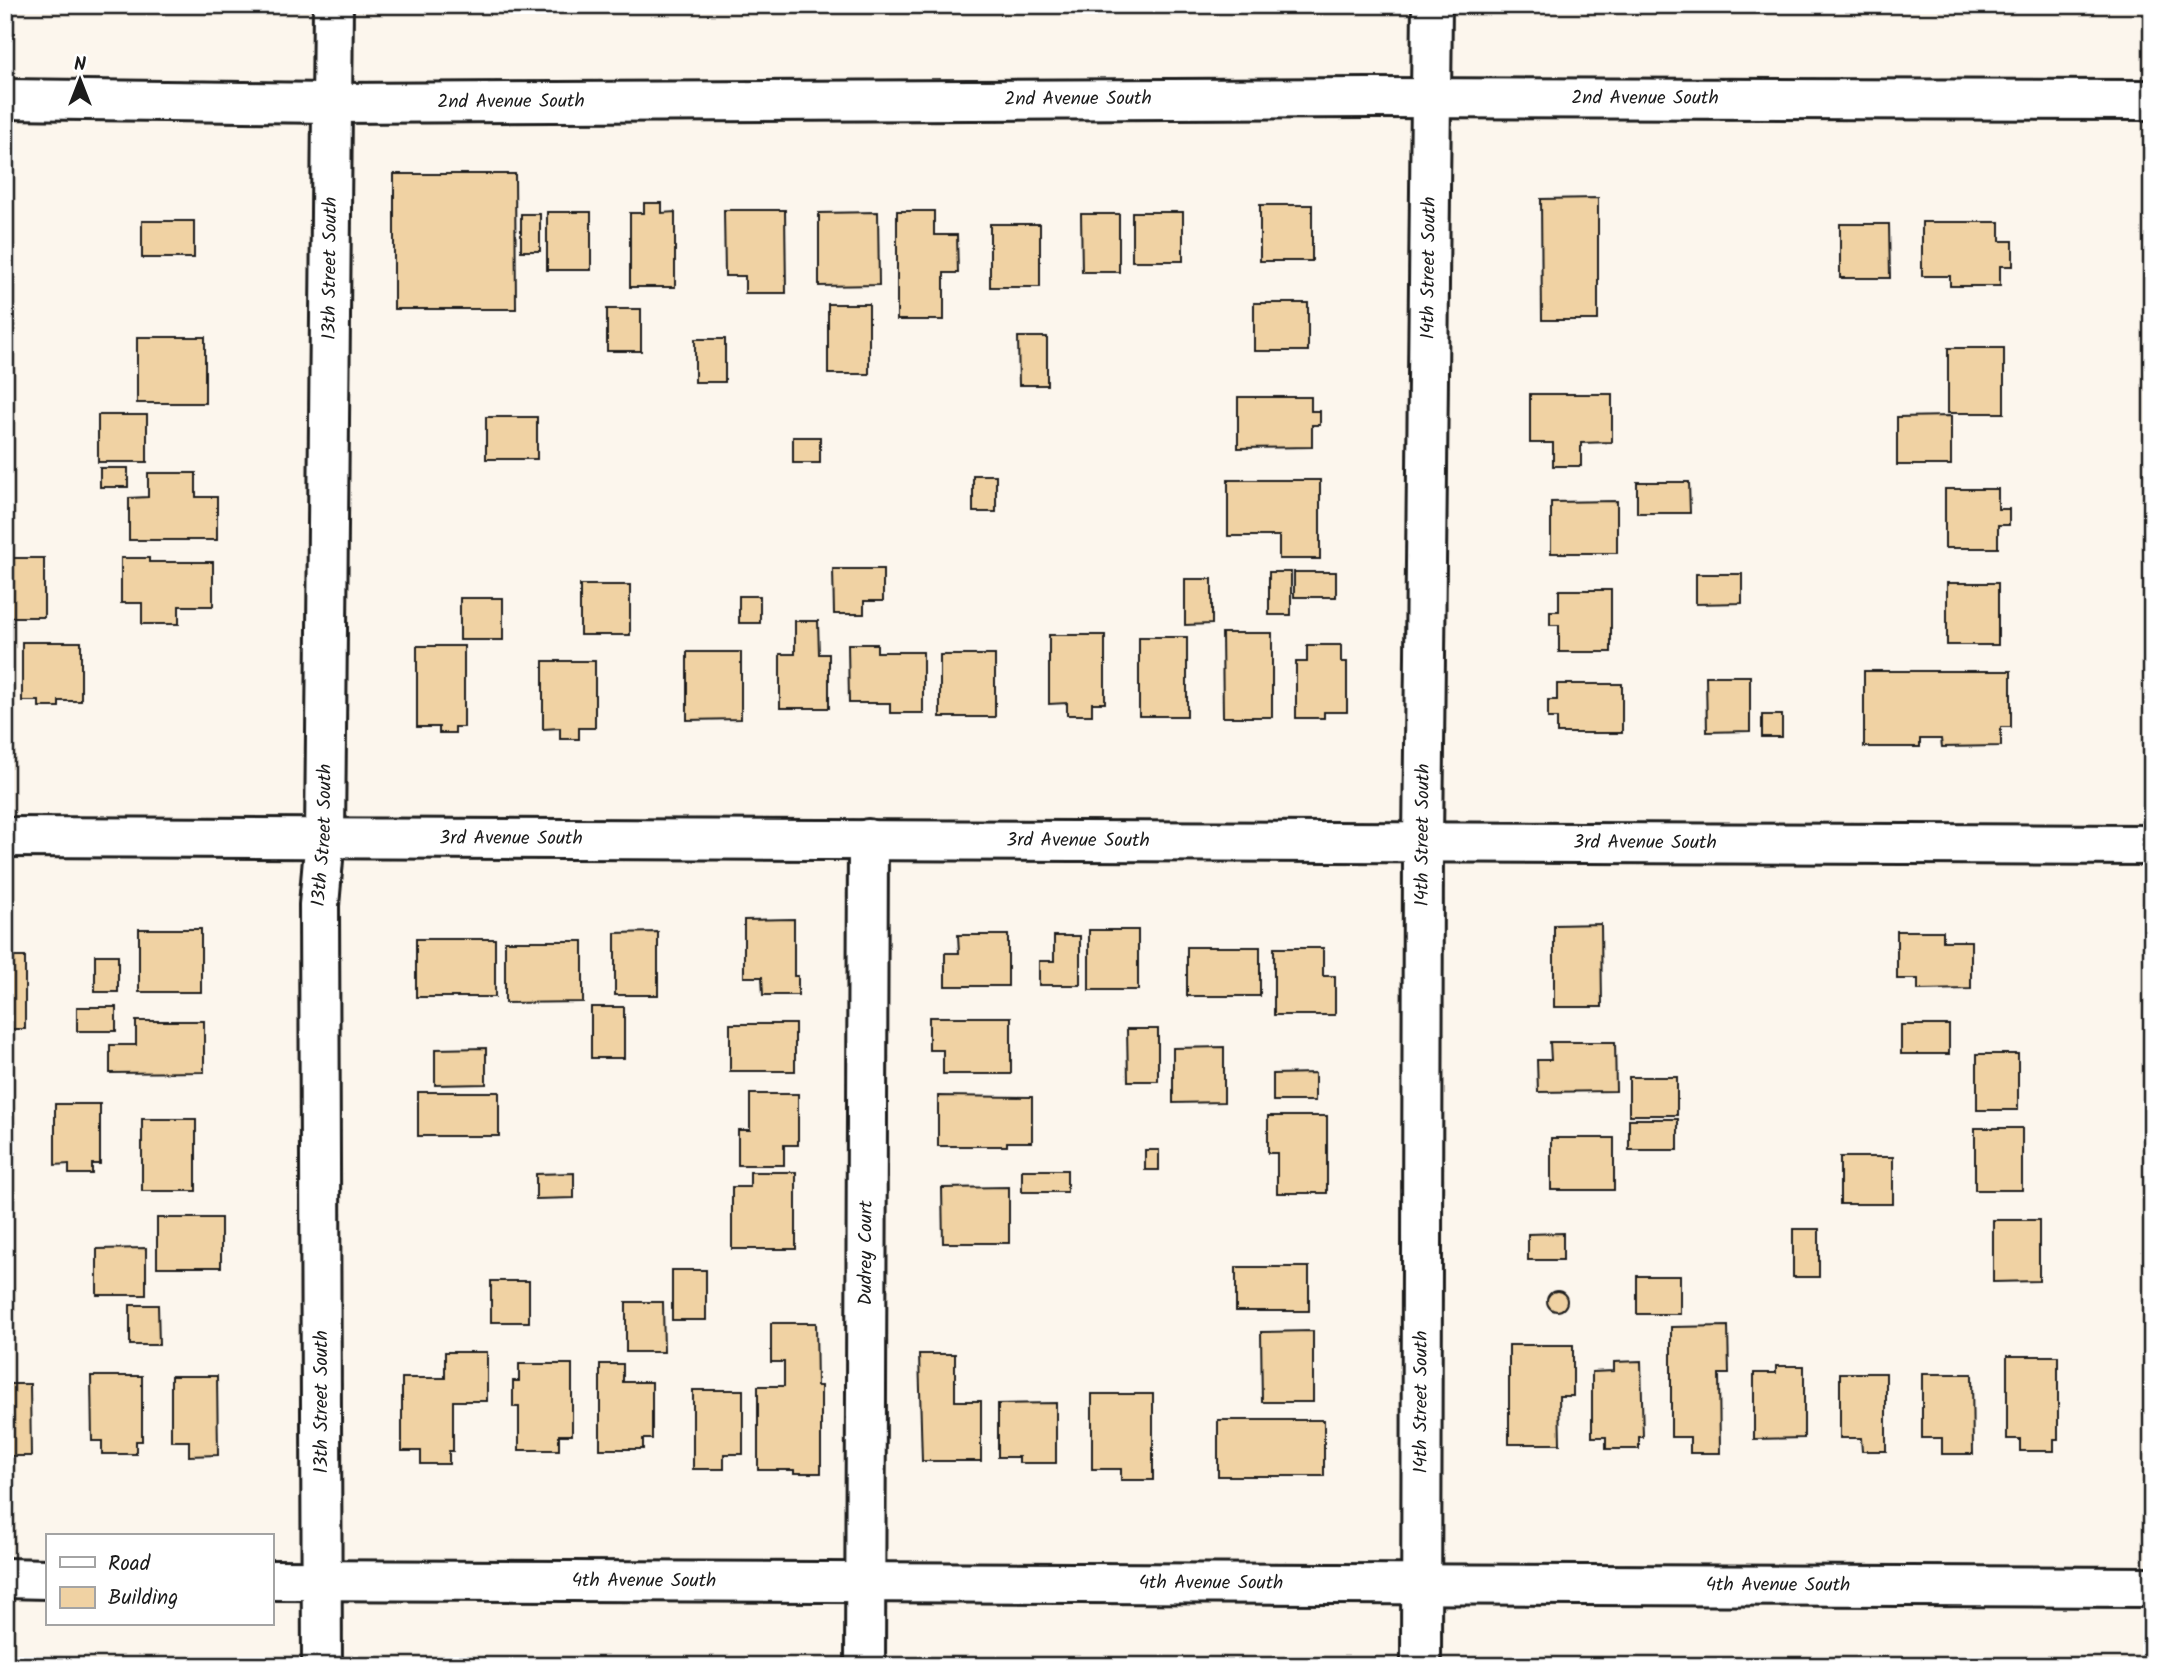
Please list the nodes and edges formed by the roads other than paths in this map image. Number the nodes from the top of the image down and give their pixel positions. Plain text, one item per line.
1 (333, 5) edge
2 (1432, 5) edge
3 (1432, 98) junction
4 (5, 99) edge
5 (2152, 100) edge
6 (332, 103) junction
7 (5, 836) edge
8 (325, 836) junction
9 (868, 839) junction
10 (1423, 842) junction
11 (2152, 845) edge
12 (5, 1578) edge
13 (46, 1578) edge
14 (273, 1580) edge
15 (323, 1580) junction
16 (866, 1583) junction
17 (1421, 1585) junction
18 (2152, 1587) edge
19 (322, 1666) edge
20 (865, 1666) edge
21 (1421, 1666) edge

1 - 6 street, 13th Street South
2 - 3 street, 14th Street South
3 - 5 street, 2nd Avenue South
3 - 6 street, 2nd Avenue South
3 - 10 street, 14th Street South
4 - 6 street, 2nd Avenue South
6 - 8 street, 13th Street South
7 - 8 street, 3rd Avenue South
8 - 9 street, 3rd Avenue South
8 - 15 street, 13th Street South
9 - 10 street, 3rd Avenue South
9 - 16 street, Dudrey Court
10 - 11 street, 3rd Avenue South
10 - 17 street, 14th Street South
12 - 13 street
14 - 15 street, 4th Avenue South
15 - 16 street, 4th Avenue South
15 - 19 street, 13th Street South
16 - 17 street, 4th Avenue South
16 - 20 street, Dudrey Court
17 - 18 street, 4th Avenue South
17 - 21 street, 14th Street South

